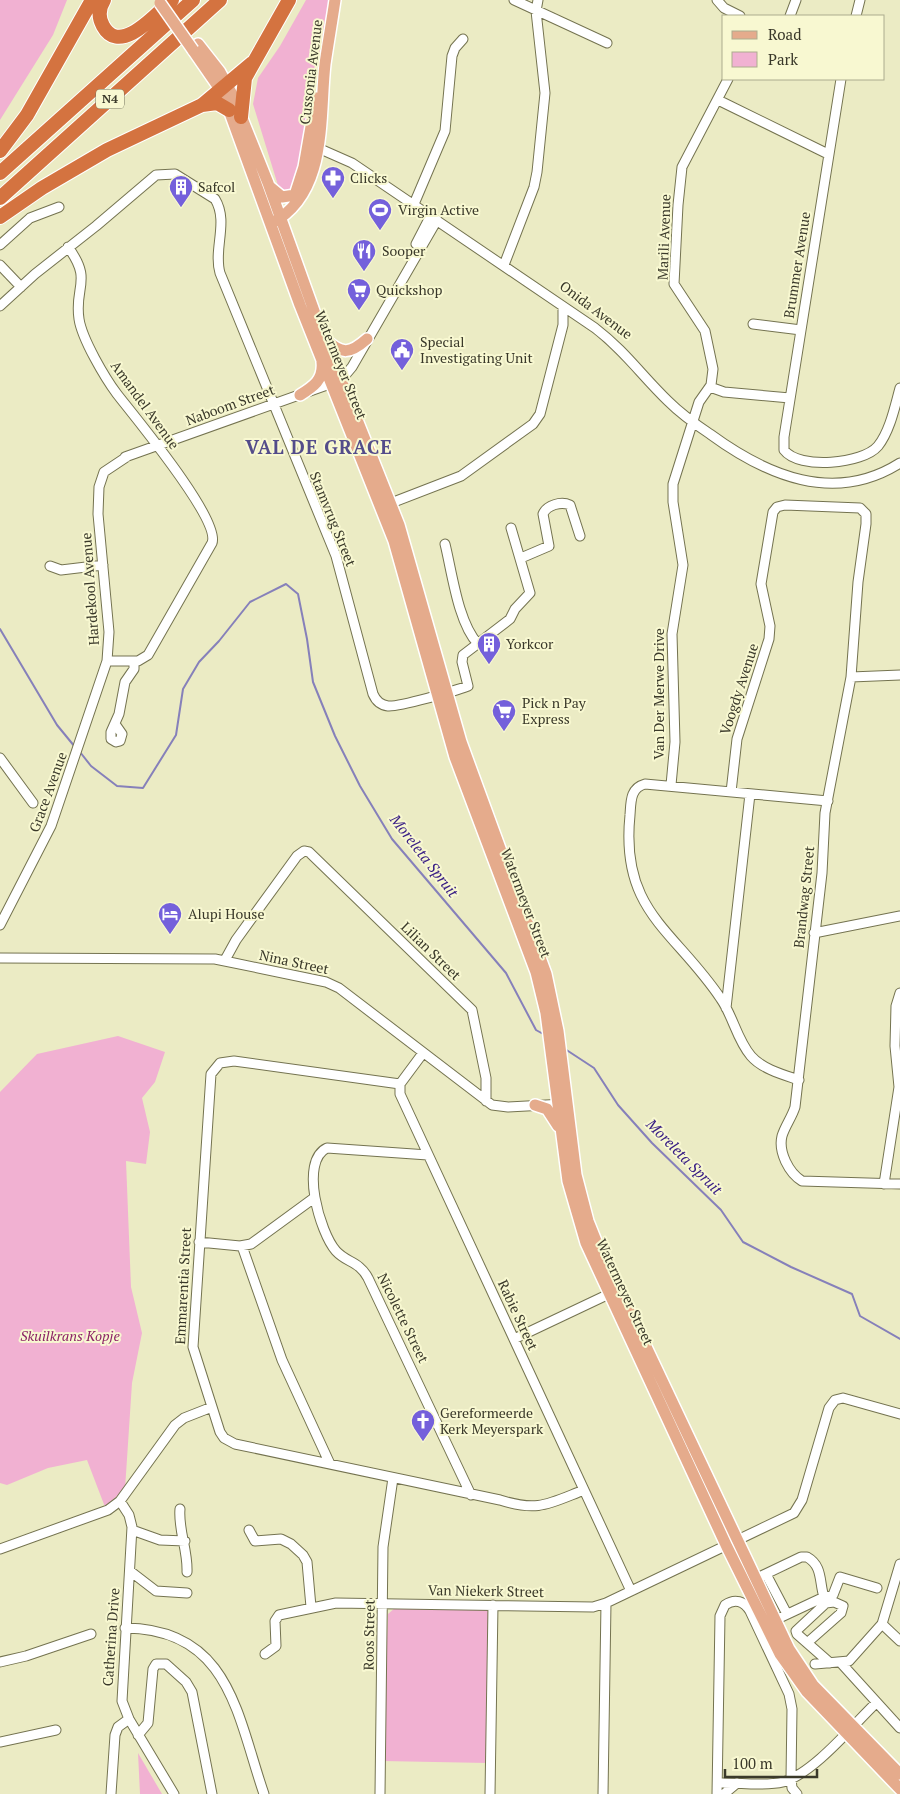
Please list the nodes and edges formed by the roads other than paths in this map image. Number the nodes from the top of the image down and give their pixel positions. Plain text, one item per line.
1 (92, 0) edge
2 (104, 0) edge
3 (192, 0) edge
4 (220, 0) edge
5 (289, 0) edge
6 (335, 0) edge
7 (514, 0) edge
8 (538, 0) edge
9 (717, 0) edge
10 (796, 0) edge
11 (860, 0) edge
12 (164, 1) edge
13 (536, 11) junction
14 (738, 15) edge
15 (790, 15) edge
16 (856, 15) edge
17 (463, 39) dead end
18 (607, 43) dead end
19 (252, 63) junction
20 (325, 63) junction
21 (728, 80) edge
22 (841, 80) edge
23 (223, 87) junction
24 (718, 100) junction
25 (202, 105) junction
26 (235, 114) junction
27 (318, 148) junction
28 (0, 152) edge
29 (828, 154) junction
30 (0, 173) edge
31 (268, 183) junction
32 (295, 195) junction
33 (0, 198) edge
34 (414, 204) junction
35 (59, 207) dead end
36 (0, 217) edge
37 (273, 217) junction
38 (434, 218) junction
39 (0, 245) edge
40 (68, 247) junction
41 (504, 264) junction
42 (0, 265) edge
43 (21, 287) junction
44 (538, 288) junction
45 (0, 306) edge
46 (563, 307) junction
47 (577, 316) junction
48 (753, 324) dead end
49 (563, 325) junction
50 (801, 330) junction
51 (324, 337) junction
52 (367, 339) junction
53 (321, 356) junction
54 (632, 360) junction
55 (337, 382) junction
56 (710, 387) junction
57 (900, 388) edge
58 (300, 395) junction
59 (790, 398) junction
60 (273, 405) junction
61 (692, 422) junction
62 (159, 445) junction
63 (113, 462) joint
64 (900, 463) edge
65 (386, 505) junction
66 (864, 512) joint
67 (511, 528) dead end
68 (580, 536) dead end
69 (445, 544) dead end
70 (521, 558) junction
71 (103, 565) junction
72 (50, 566) dead end
73 (478, 644) junction
74 (107, 662) junction
75 (134, 662) junction
76 (900, 675) edge
77 (851, 677) junction
78 (441, 693) junction
79 (115, 724) dead end
80 (0, 758) edge
81 (670, 785) junction
82 (731, 792) junction
83 (750, 794) junction
84 (828, 801) junction
85 (33, 803) dead end
86 (900, 916) edge
87 (0, 925) edge
88 (814, 933) junction
89 (2, 957) edge
90 (225, 960) junction
91 (900, 993) edge
92 (726, 1008) junction
93 (423, 1053) junction
94 (799, 1080) junction
95 (400, 1084) junction
96 (555, 1087) junction
97 (486, 1101) junction
98 (562, 1104) junction
99 (534, 1105) junction
100 (561, 1132) junction
101 (428, 1155) junction
102 (884, 1184) junction
103 (900, 1184) edge
104 (314, 1198) junction
105 (199, 1242) junction
106 (242, 1246) junction
107 (609, 1294) junction
108 (514, 1339) junction
109 (212, 1407) junction
110 (900, 1414) edge
111 (330, 1464) junction
112 (393, 1478) junction
113 (584, 1490) junction
114 (471, 1494) junction
115 (120, 1501) junction
116 (180, 1509) dead end
117 (132, 1530) junction
118 (249, 1530) dead end
119 (185, 1541) junction
120 (732, 1544) junction
121 (0, 1549) edge
122 (900, 1564) edge
123 (130, 1571) junction
124 (187, 1572) dead end
125 (761, 1577) junction
126 (877, 1588) dead end
127 (631, 1591) junction
128 (187, 1593) dead end
129 (824, 1597) junction
130 (606, 1603) junction
131 (383, 1604) junction
132 (493, 1605) junction
133 (311, 1607) junction
134 (787, 1614) junction
135 (774, 1620) junction
136 (882, 1624) junction
137 (126, 1628) junction
138 (90, 1634) dead end
139 (900, 1641) edge
140 (807, 1643) junction
141 (265, 1654) dead end
142 (0, 1662) edge
143 (841, 1663) junction
144 (815, 1664) dead end
145 (830, 1664) junction
146 (876, 1703) junction
147 (129, 1719) junction
148 (900, 1728) edge
149 (849, 1729) junction
150 (56, 1730) dead end
151 (138, 1735) junction
152 (0, 1742) edge
153 (900, 1774) edge
154 (791, 1778) junction
155 (718, 1782) junction
156 (737, 1783) junction
157 (900, 1789) edge
158 (111, 1794) edge
159 (174, 1794) edge
160 (212, 1794) edge
161 (264, 1794) edge
162 (380, 1794) edge
163 (490, 1794) edge
164 (603, 1794) edge
165 (717, 1794) edge
166 (724, 1794) edge
167 (797, 1794) edge

1 - 28 highway
2 - 12 highway
3 - 30 highway, N4
4 - 33 highway, N4
5 - 19 highway
6 - 20 main road, Cussonia Avenue
7 - 13 street
8 - 13 street
9 - 14 street
10 - 15 street
11 - 16 street
12 - 23 main road, Watermeyer Street
13 - 18 street
13 - 41 street
17 - 34 street
19 - 23 highway
19 - 26 highway
20 - 27 main road, Cussonia Avenue
20 - 32 main road
21 - 24 street, Marili Avenue
22 - 29 street, Brummer Avenue
23 - 25 highway
23 - 26 main road, Watermeyer Street
24 - 29 street
24 - 56 street, Marili Avenue
25 - 26 highway
25 - 36 highway
26 - 31 main road, Watermeyer Street
26 - 37 main road, Watermeyer Street
27 - 32 main road, Cussonia Avenue
27 - 34 street, Onida Avenue
27 - 37 main road, Cussonia Avenue
29 - 50 street, Brummer Avenue
31 - 32 main road
31 - 37 main road, Watermeyer Street
32 - 37 main road, Cussonia Avenue
34 - 38 street, Onida Avenue
35 - 39 street
37 - 51 main road, Watermeyer Street
37 - 53 main road, Watermeyer Street
38 - 41 street, Onida Avenue
38 - 52 street
40 - 43 street
40 - 60 street, Stamvrug Street
40 - 62 street, Amandel Avenue
41 - 44 street, Onida Avenue
42 - 43 street
43 - 45 street
44 - 46 street, Onida Avenue
44 - 54 street, Onida Avenue
46 - 47 street, Onida Avenue
46 - 49 street
47 - 49 street
47 - 54 street, Onida Avenue
48 - 50 street
49 - 65 street
50 - 59 street, Brummer Avenue
51 - 52 main road
51 - 55 main road, Watermeyer Street
52 - 55 street
53 - 55 main road, Watermeyer Street
53 - 58 main road
54 - 61 street, Onida Avenue
55 - 58 street, Naboom Street
55 - 65 main road, Watermeyer Street
56 - 59 street
56 - 61 street, Marili Avenue
57 - 59 street, Brummer Avenue
58 - 60 street, Naboom Street
60 - 62 street, Naboom Street
60 - 78 street, Stamvrug Street
61 - 64 street, Onida Avenue
61 - 81 street, Van Der Merwe Drive
62 - 63 street, Naboom Street
62 - 75 street, Amandel Avenue
63 - 71 street, Hardekool Avenue
65 - 78 main road, Watermeyer Street
66 - 77 street, Brandwag Street
66 - 82 street, Voogdy Avenue
67 - 70 street
68 - 70 street
69 - 73 street
70 - 73 street
71 - 72 street
71 - 74 street, Hardekool Avenue
73 - 78 street, Stamvrug Street
74 - 75 street
74 - 87 street, Grace Avenue
75 - 79 street
76 - 77 street
77 - 84 street, Brandwag Street
78 - 96 main road, Watermeyer Street
78 - 98 main road, Watermeyer Street
80 - 85 street
81 - 82 street
81 - 92 street
82 - 83 street
83 - 84 street
83 - 92 street
84 - 88 street, Brandwag Street
86 - 88 street
88 - 94 street, Brandwag Street
89 - 90 street, Nina Street
90 - 93 street, Nina Street
90 - 97 street, Lilian Street
91 - 102 street
92 - 94 street
93 - 95 street
93 - 97 street, Nina Street
94 - 102 street, Brandwag Street
95 - 101 street, Rabie Street
95 - 105 street, Emmarentia Street
96 - 98 main road, Watermeyer Street
96 - 99 main road
97 - 99 street, Nina Street
98 - 99 street, Nina Street
98 - 100 main road, Watermeyer Street
98 - 120 main road, Watermeyer Street
99 - 100 main road
100 - 107 main road, Watermeyer Street
101 - 104 street, Nicolette Street
101 - 108 street, Rabie Street
102 - 103 street, Brandwag Street
104 - 106 street
104 - 114 street, Nicolette Street
105 - 106 street
105 - 109 street, Emmarentia Street
106 - 111 street
107 - 108 street
107 - 120 main road, Watermeyer Street
108 - 113 street, Rabie Street
109 - 111 street, Emmarentia Street
109 - 115 street
110 - 120 street, Van Niekerk Street
111 - 112 street, Emmarentia Street
112 - 114 street, Emmarentia Street
112 - 131 street, Roos Street
113 - 114 street, Emmarentia Street
113 - 127 street, Rabie Street
115 - 117 street, Catherina Drive
115 - 121 street
116 - 119 street
117 - 119 street
117 - 123 street, Catherina Drive
118 - 133 street
119 - 124 street
120 - 125 main road, Watermeyer Street
120 - 127 street, Van Niekerk Street
120 - 149 main road, Watermeyer Street
122 - 136 street
123 - 128 street
123 - 137 street, Catherina Drive
125 - 129 street
125 - 134 street
125 - 135 main road, Watermeyer Street
126 - 129 street
127 - 130 street, Van Niekerk Street
129 - 134 street
130 - 132 street, Van Niekerk Street
130 - 164 street
131 - 132 street, Van Niekerk Street
131 - 133 street, Van Niekerk Street
131 - 162 street, Roos Street
132 - 163 street
133 - 141 street, Van Niekerk Street
134 - 135 street
135 - 149 main road, Watermeyer Street
136 - 139 street
136 - 143 street
137 - 147 street, Catherina Drive
137 - 161 street
138 - 142 street
140 - 140 street
140 - 145 street
143 - 145 street
143 - 146 street
144 - 145 street
146 - 148 street
146 - 149 street
147 - 151 street, Catherina Drive
147 - 158 street
149 - 153 main road, Watermeyer Street
149 - 154 street
149 - 157 main road, Watermeyer Street
150 - 152 street
151 - 159 street, Catherina Drive
151 - 160 street
154 - 155 street
154 - 156 street
154 - 167 street
155 - 156 street
155 - 165 street
156 - 166 street

